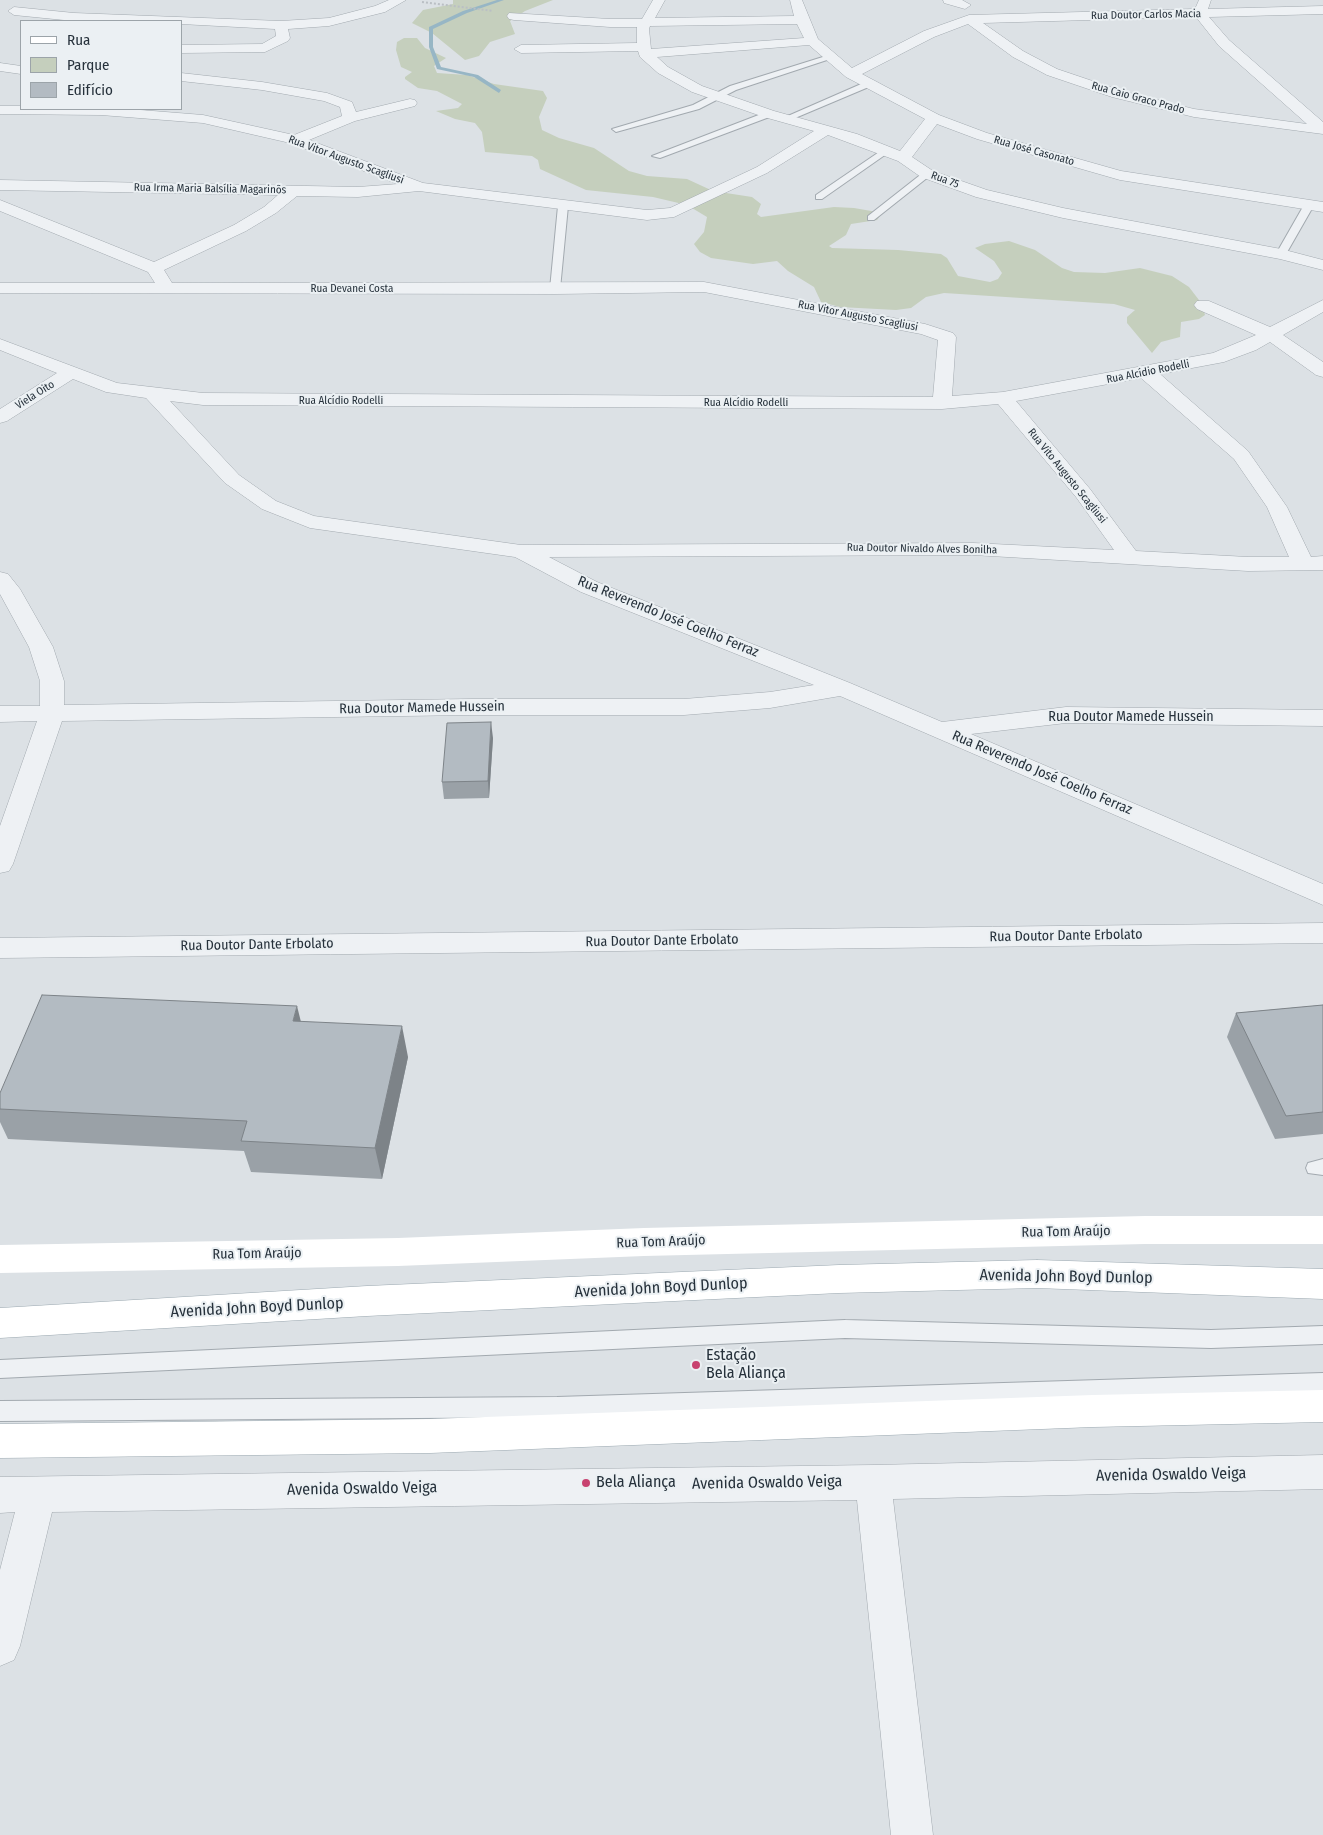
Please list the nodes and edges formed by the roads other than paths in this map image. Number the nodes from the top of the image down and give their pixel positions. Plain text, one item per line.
1 (38, 0) edge
2 (400, 0) edge
3 (659, 0) edge
4 (796, 0) edge
5 (949, 0) edge
6 (1206, 0) edge
7 (175, 4) dead end
8 (966, 8) edge
9 (1323, 10) edge
10 (14, 11) junction
11 (0, 12) edge
12 (1200, 14) junction
13 (514, 16) dead end
14 (145, 18) junction
15 (0, 20) edge
16 (802, 20) junction
17 (644, 22) junction
18 (281, 25) junction
19 (812, 40) junction
20 (182, 49) edge
21 (521, 49) dead end
22 (644, 50) junction
23 (830, 58) junction
24 (0, 66) edge
25 (20, 70) edge
26 (851, 74) junction
27 (182, 77) edge
28 (868, 84) junction
29 (718, 96) junction
30 (410, 103) dead end
31 (0, 110) edge
32 (37, 110) edge
33 (102, 110) edge
34 (769, 114) junction
35 (350, 118) junction
36 (934, 118) junction
37 (785, 119) junction
38 (616, 128) dead end
39 (826, 130) junction
40 (1323, 130) edge
41 (295, 140) junction
42 (888, 150) junction
43 (656, 156) dead end
44 (903, 158) junction
45 (928, 174) junction
46 (0, 186) edge
47 (420, 187) junction
48 (293, 191) junction
49 (819, 197) dead end
50 (0, 205) edge
51 (563, 206) junction
52 (1316, 206) edge
53 (871, 218) dead end
54 (1281, 254) junction
55 (1323, 265) edge
56 (154, 268) junction
57 (704, 287) joint
58 (0, 288) edge
59 (166, 288) junction
60 (555, 289) junction
61 (1203, 305) dead end
62 (1323, 305) edge
63 (1272, 335) junction
64 (0, 344) edge
65 (1323, 371) edge
66 (1147, 372) junction
67 (69, 373) junction
68 (152, 394) junction
69 (1003, 398) junction
70 (942, 403) junction
71 (0, 416) edge
72 (520, 551) junction
73 (1128, 555) junction
74 (1313, 563) edge
75 (0, 579) edge
76 (842, 688) junction
77 (52, 713) junction
78 (0, 714) edge
79 (1323, 718) edge
80 (940, 730) junction
81 (0, 864) edge
82 (1323, 895) edge
83 (1323, 933) edge
84 (0, 948) edge
85 (1323, 1230) edge
86 (0, 1259) edge
87 (1323, 1284) edge
88 (0, 1323) edge
89 (1323, 1335) edge
90 (0, 1369) edge
91 (1323, 1382) edge
92 (1323, 1406) edge
93 (0, 1411) edge
94 (0, 1441) edge
95 (1323, 1472) edge
96 (873, 1482) junction
97 (38, 1494) junction
98 (0, 1496) edge
99 (0, 1646) edge
100 (912, 1835) edge

1 - 10 street
2 - 18 street
3 - 17 street
4 - 16 street, Rua José Casonato
5 - 8 street
6 - 12 street
7 - 14 street
8 - 12 street, Rua Doutor Carlos Macia
8 - 26 street
8 - 40 street, Rua Caio Graco Prado
9 - 12 street, Rua Doutor Carlos Macia
10 - 11 street
10 - 14 street
10 - 15 street
12 - 40 street
13 - 17 street
14 - 18 street
16 - 17 street
16 - 19 street, Rua José Casonato
17 - 22 street
18 - 20 street
19 - 22 street
19 - 23 street, Rua José Casonato
21 - 22 street
22 - 29 street, Rua 75
23 - 26 street, Rua José Casonato
23 - 29 lane
24 - 25 street
26 - 28 street, Rua José Casonato
27 - 35 street
28 - 36 street, Rua José Casonato
28 - 37 lane
29 - 34 street, Rua 75
29 - 38 lane
30 - 35 street
31 - 32 street, Rua Vitor Augusto Scagliusi
32 - 33 street, Rua Vitor Augusto Scagliusi
33 - 41 street, Rua Vitor Augusto Scagliusi
34 - 37 street, Rua 75
34 - 43 lane
35 - 41 street
36 - 44 street
36 - 52 street, Rua José Casonato
37 - 39 street, Rua 75
39 - 42 street, Rua 75
39 - 51 street, Rua Vitor Augusto Scagliusi
41 - 47 street, Rua Vitor Augusto Scagliusi
42 - 44 street, Rua 75
42 - 49 lane
44 - 45 street, Rua 75
45 - 53 lane
45 - 54 street, Rua 75
46 - 48 street, Rua Irma Maria Balsília Magarinõs
47 - 48 street, Rua Irma Maria Balsília Magarinõs
47 - 51 street, Rua Vitor Augusto Scagliusi
48 - 56 street
50 - 56 street
51 - 60 lane
52 - 54 lane
54 - 55 street, Rua 75
56 - 59 street
57 - 60 street, Rua Devanei Costa
57 - 70 street, Rua Vitor Augusto Scagliusi
58 - 59 street, Rua Devanei Costa
59 - 60 street, Rua Devanei Costa
61 - 63 street
62 - 63 street, Rua Alcídio Rodelli
63 - 65 street
63 - 66 street, Rua Alcídio Rodelli
64 - 67 street
66 - 69 street, Rua Alcídio Rodelli
66 - 74 street
67 - 68 street
67 - 71 street, Viela Oito
68 - 70 street, Rua Alcídio Rodelli
68 - 72 street, Rua Reverendo José Coelho Ferraz
69 - 70 street, Rua Alcídio Rodelli
69 - 73 street, Rua Vito Augusto Scagliusi
72 - 73 street, Rua Doutor Nivaldo Alves Bonilha
72 - 76 street, Rua Reverendo José Coelho Ferraz
73 - 74 street, Rua Doutor Nivaldo Alves Bonilha
75 - 77 street
76 - 77 street, Rua Doutor Mamede Hussein
76 - 80 street, Rua Reverendo José Coelho Ferraz
77 - 78 street, Rua Doutor Mamede Hussein
77 - 81 street
79 - 80 street, Rua Doutor Mamede Hussein
80 - 82 street, Rua Reverendo José Coelho Ferraz
83 - 84 street, Rua Doutor Dante Erbolato
85 - 86 main road, Rua Tom Araújo
87 - 88 main road, Avenida John Boyd Dunlop
89 - 90 lane
91 - 93 lane
92 - 94 main road
95 - 96 street, Avenida Oswaldo Veiga
96 - 97 street, Avenida Oswaldo Veiga
96 - 100 street
97 - 98 street, Avenida Oswaldo Veiga
97 - 99 street

